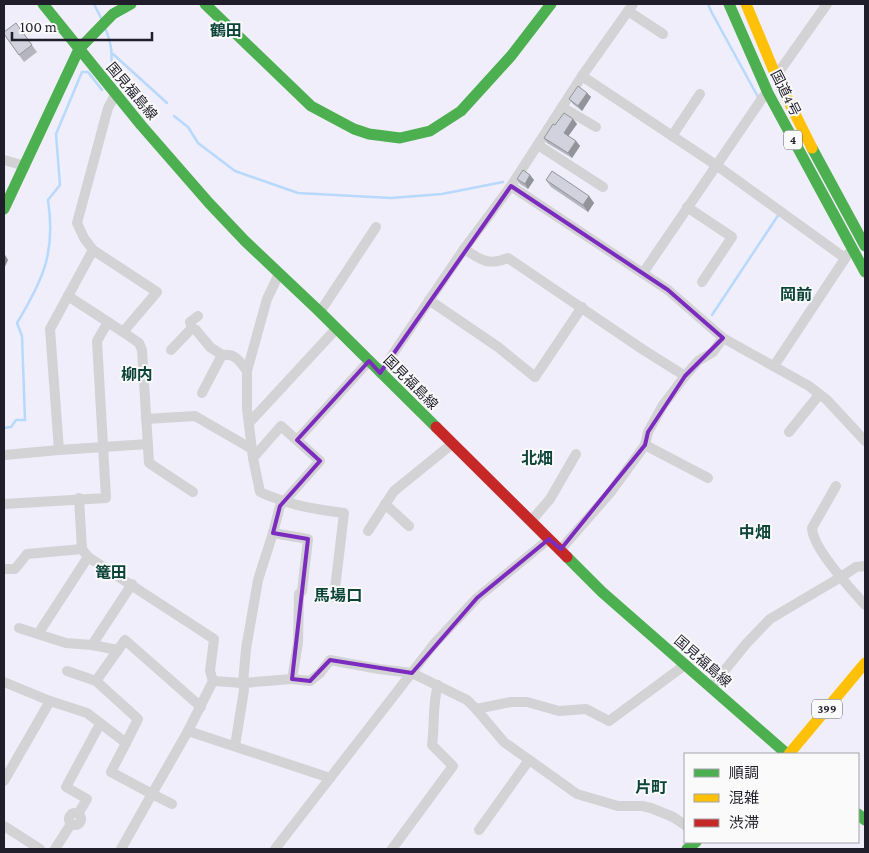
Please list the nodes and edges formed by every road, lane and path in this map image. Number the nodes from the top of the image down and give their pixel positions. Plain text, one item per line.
1 (43, 4) edge
2 (131, 4) edge
3 (205, 4) edge
4 (551, 4) edge
5 (730, 4) edge
6 (746, 4) edge
7 (827, 4) edge
8 (631, 7) edge
9 (662, 34) dead end
10 (79, 50) junction
11 (582, 76) junction
12 (776, 76) junction
13 (768, 93) junction
14 (700, 94) dead end
15 (115, 95) junction
16 (562, 107) junction
17 (596, 127) dead end
18 (672, 136) junction
19 (538, 145) junction
20 (4, 160) edge
21 (25, 166) junction
22 (714, 166) junction
23 (511, 186) junction
24 (603, 187) dead end
25 (687, 207) junction
26 (4, 209) edge
27 (376, 228) dead end
28 (864, 240) edge
29 (464, 249) junction
30 (93, 250) junction
31 (849, 253) junction
32 (643, 272) junction
33 (865, 272) edge
34 (278, 276) junction
35 (702, 282) dead end
36 (68, 296) junction
37 (429, 300) junction
38 (582, 308) junction
39 (320, 312) junction
40 (198, 316) dead end
41 (108, 322) junction
42 (192, 328) junction
43 (336, 329) junction
44 (123, 332) junction
45 (723, 338) junction
46 (171, 350) dead end
47 (222, 355) junction
48 (369, 361) junction
49 (774, 366) junction
50 (247, 371) junction
51 (380, 373) junction
52 (684, 376) junction
53 (202, 393) dead end
54 (819, 394) junction
55 (146, 419) junction
56 (249, 423) junction
57 (789, 432) dead end
58 (297, 440) junction
59 (865, 441) edge
60 (148, 444) junction
61 (452, 444) junction
62 (645, 446) junction
63 (104, 447) junction
64 (59, 450) junction
65 (253, 453) junction
66 (4, 454) edge
67 (576, 454) dead end
68 (708, 478) dead end
69 (836, 486) dead end
70 (193, 492) dead end
71 (79, 498) junction
72 (284, 502) junction
73 (4, 504) edge
74 (385, 504) junction
75 (531, 521) junction
76 (409, 526) dead end
77 (368, 531) dead end
78 (274, 533) junction
79 (549, 538) junction
80 (561, 549) junction
81 (85, 553) junction
82 (865, 566) edge
83 (4, 569) edge
84 (841, 577) junction
85 (132, 584) junction
86 (334, 598) dead end
87 (865, 604) edge
88 (19, 628) dead end
89 (38, 634) junction
90 (92, 645) junction
91 (118, 650) junction
92 (865, 663) edge
93 (684, 665) junction
94 (68, 671) dead end
95 (412, 672) junction
96 (292, 679) junction
97 (96, 681) junction
98 (213, 681) junction
99 (4, 682) edge
100 (243, 683) junction
101 (438, 685) junction
102 (711, 687) junction
103 (50, 701) junction
104 (201, 707) junction
105 (476, 708) junction
106 (100, 724) junction
107 (188, 731) junction
108 (126, 743) junction
109 (235, 746) junction
110 (787, 753) edge
111 (789, 753) edge
112 (529, 760) junction
113 (330, 778) junction
114 (4, 781) edge
115 (152, 794) junction
116 (172, 804) dead end
117 (684, 824) edge
118 (4, 826) edge
119 (480, 830) dead end
120 (40, 849) edge
121 (55, 849) edge
122 (121, 849) edge
123 (275, 849) edge
124 (392, 849) edge

1 - 10 main road, 国見福島線
2 - 10 main road
3 - 4 main road
5 - 13 main road, 国道4号 / 4
6 - 12 main road, 国道4号 / 4
7 - 12 street
8 - 9 street
8 - 11 street
10 - 15 main road, 国見福島線
10 - 21 main road
11 - 16 street
11 - 18 street
12 - 28 main road, 国道4号 / 4
13 - 22 street
13 - 31 main road, 国道4号 / 4
14 - 18 street
15 - 30 street
15 - 34 main road, 国見福島線
16 - 17 street
16 - 19 street
18 - 22 street
19 - 23 street
19 - 24 street
20 - 21 street
21 - 26 main road
22 - 25 street
22 - 31 street
23 - 29 street
23 - 32 street
25 - 32 street
25 - 35 street
27 - 39 street
29 - 37 street
29 - 38 street
30 - 36 street
30 - 44 street
31 - 33 main road, 国道4号 / 4
31 - 49 street
32 - 45 street
34 - 39 main road, 国見福島線
34 - 50 street
36 - 41 street
36 - 64 street
37 - 38 street
37 - 51 street
38 - 52 street
39 - 43 main road, 国見福島線
40 - 42 street
41 - 44 street
41 - 63 street
42 - 46 street
42 - 47 street
43 - 48 main road, 国見福島線
43 - 56 street
44 - 55 street
45 - 49 street
45 - 52 street
47 - 50 street
47 - 53 street
48 - 51 main road, 国見福島線
48 - 58 street
49 - 54 street
50 - 56 street
51 - 61 main road, 国見福島線
52 - 62 street
54 - 57 street
54 - 59 street
55 - 60 street
55 - 65 street
56 - 65 street
58 - 65 street
58 - 72 street
60 - 63 street
60 - 70 street
61 - 74 street
61 - 75 main road, 国見福島線
62 - 68 street
62 - 80 street
63 - 64 street
63 - 71 street
64 - 66 street
65 - 72 street
67 - 75 street
69 - 84 street
71 - 73 street
71 - 81 street
72 - 78 street
72 - 86 street
74 - 76 street
74 - 77 street
75 - 79 main road, 国見福島線
78 - 96 street
78 - 100 street
79 - 80 main road, 国見福島線
79 - 95 street
80 - 93 main road, 国見福島線
81 - 83 street
81 - 85 street
81 - 89 street
82 - 84 street
84 - 87 street
84 - 102 street
85 - 90 street
85 - 98 street
88 - 89 street
89 - 90 street
90 - 91 street
91 - 97 street
91 - 104 street
92 - 111 main road, 399
93 - 102 main road, 国見福島線
93 - 105 street
94 - 97 street
95 - 96 street
95 - 101 street
95 - 113 street
96 - 100 street
97 - 108 street
98 - 100 street
98 - 104 street
99 - 103 street
100 - 109 street
101 - 105 street
101 - 124 street
102 - 110 main road, 国見福島線
103 - 106 street
103 - 114 street
104 - 107 street
105 - 112 street
106 - 108 street
106 - 121 street
107 - 109 street
107 - 115 street
108 - 115 street
109 - 113 street
112 - 117 street
112 - 119 street
113 - 123 street
115 - 116 street
115 - 122 street
118 - 120 street

